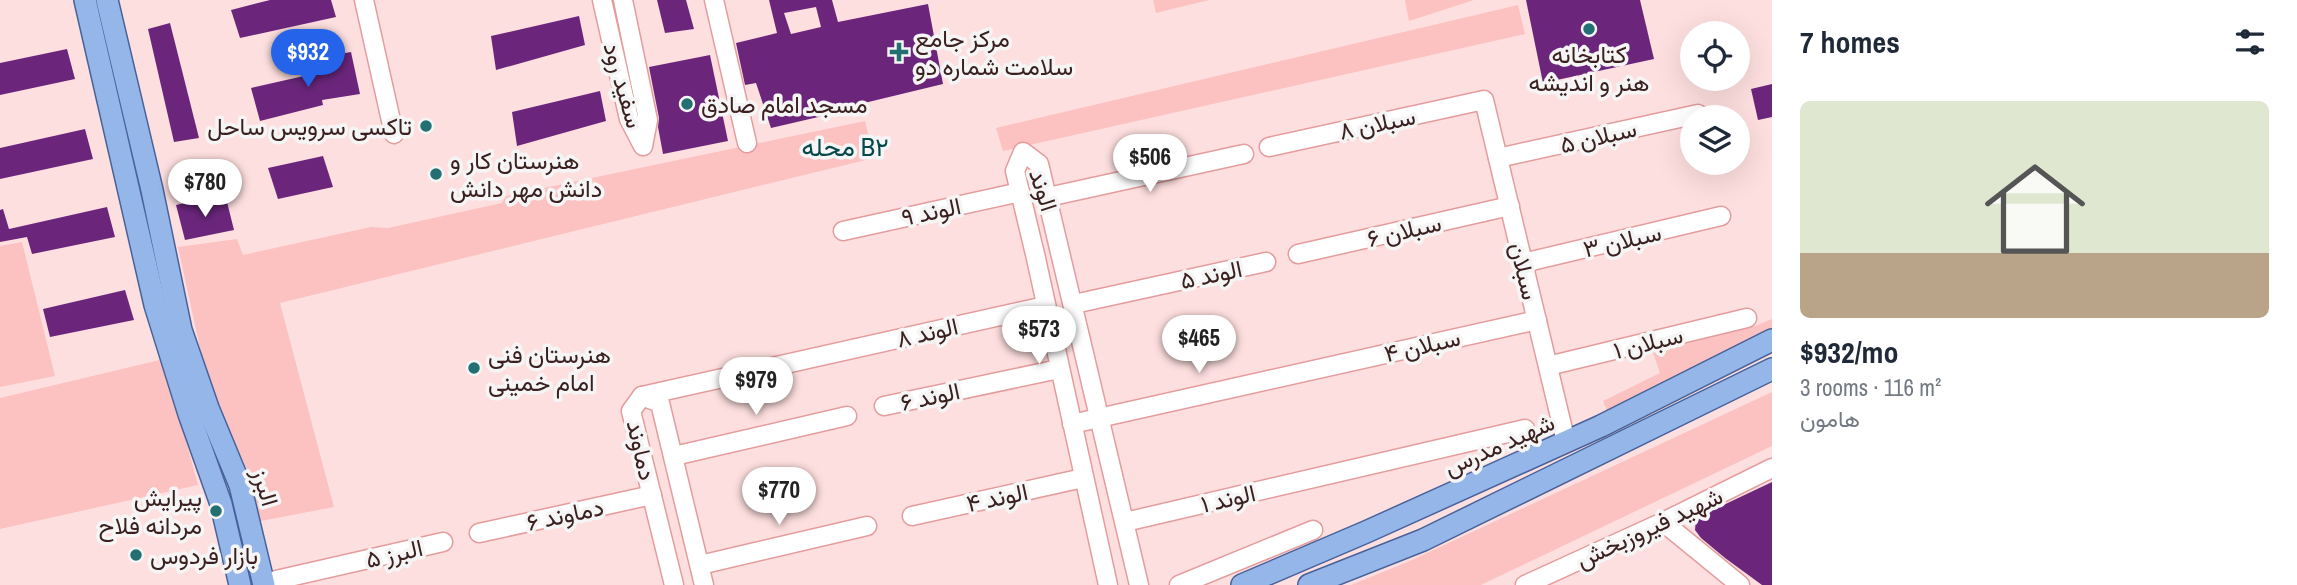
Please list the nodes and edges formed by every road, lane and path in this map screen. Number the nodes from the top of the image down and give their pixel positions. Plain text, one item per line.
1 (85, 0) edge
2 (107, 0) edge
3 (364, 0) edge
4 (602, 0) edge
5 (623, 0) edge
6 (714, 0) edge
7 (118, 51) junction
8 (97, 54) junction
9 (1484, 100) joint
10 (646, 109) junction
11 (628, 113) junction
12 (1680, 118) edge
13 (394, 134) dead end
14 (747, 142) dead end
15 (1269, 147) dead end
16 (1244, 154) dead end
17 (1499, 158) junction
18 (1020, 192) junction
19 (1048, 197) junction
20 (1510, 206) junction
21 (1721, 216) dead end
22 (158, 221) junction
23 (137, 224) junction
24 (843, 230) dead end
25 (1060, 249) junction
26 (1035, 254) junction
27 (1298, 254) dead end
28 (1266, 262) dead end
29 (1523, 263) junction
30 (1045, 306) junction
31 (1076, 313) junction
32 (1747, 318) dead end
33 (1536, 320) junction
34 (1050, 328) junction
35 (173, 332) junction
36 (1772, 340) edge
37 (1548, 366) junction
38 (1059, 369) junction
39 (1772, 369) edge
40 (642, 396) junction
41 (884, 406) dead end
42 (198, 411) junction
43 (847, 416) dead end
44 (1099, 417) junction
45 (1072, 424) junction
46 (1525, 429) dead end
47 (1566, 442) junction
48 (674, 456) junction
49 (1772, 468) edge
50 (1083, 478) junction
51 (652, 495) junction
52 (1092, 515) junction
53 (912, 516) dead end
54 (1123, 516) junction
55 (1663, 522) junction
56 (867, 526) dead end
57 (251, 528) junction
58 (1313, 530) dead end
59 (1366, 532) junction
60 (479, 533) dead end
61 (228, 534) junction
62 (692, 536) junction
63 (665, 541) junction
64 (443, 542) dead end
65 (1376, 559) junction
66 (700, 565) junction
67 (264, 584) edge
68 (240, 585) edge
69 (674, 585) edge
70 (704, 585) edge
71 (1108, 585) edge
72 (1139, 585) edge
73 (1179, 585) edge
74 (1242, 585) edge
75 (1309, 585) edge
76 (1525, 585) edge
77 (1740, 585) edge

1 - 8 main road
2 - 7 main road
3 - 13 street
4 - 11 street, سفید رود
5 - 10 street, سفید رود
6 - 14 street
7 - 8 main road
7 - 22 main road
8 - 23 main road
9 - 15 street, سبلان ۸
9 - 17 street, سبلان
10 - 11 street
10 - 11 street, سفید رود
12 - 17 street, سبلان ۵
16 - 19 street
17 - 20 street, سبلان
18 - 19 street, الوند
18 - 24 street, الوند ۹
18 - 26 street, الوند
19 - 25 street, الوند
20 - 27 street, سبلان ۶
20 - 29 street, سبلان
21 - 29 street, سبلان ۳
22 - 23 main road
22 - 35 main road
23 - 35 main road
25 - 26 street
25 - 31 street, الوند
26 - 30 street, الوند
28 - 31 street, الوند ۵
29 - 33 street, سبلان
30 - 34 street, الوند
30 - 40 street, الوند ۸
31 - 34 street, الوند ۵
31 - 44 street, الوند
32 - 37 street, سبلان ۱
33 - 37 street, سبلان
33 - 44 street, سبلان ۴
34 - 38 street, الوند
35 - 42 main road
36 - 47 main road, شهید مدرس
37 - 47 street, سبلان
38 - 41 street, الوند ۶
38 - 45 street, الوند
39 - 65 main road, شهید مدرس
40 - 48 street, دماوند
40 - 51 street, دماوند
42 - 57 main road, البرز
42 - 61 main road, البرز
43 - 48 street
44 - 45 street, سبلان ۴
44 - 54 street, الوند
45 - 50 street, الوند
46 - 54 street, الوند ۱
47 - 59 main road, شهید مدرس
48 - 62 street, دماوند
49 - 55 street, شهید فیروزبخش
50 - 52 street, الوند
50 - 53 street, الوند ۴
51 - 60 street, دماوند ۶
51 - 63 street, دماوند
52 - 54 street, الوند ۱
52 - 71 street, الوند
54 - 72 street, الوند
55 - 76 street, شهید فیروزبخش
55 - 77 street
56 - 66 street
57 - 61 main road
57 - 67 main road, البرز
58 - 73 street
59 - 65 main road
59 - 74 main road, شهید مدرس
61 - 68 main road, البرز
62 - 63 street
62 - 66 street, دماوند
63 - 69 street, دماوند
64 - 67 street, البرز ۵
65 - 75 main road, شهید مدرس
66 - 70 street, دماوند

